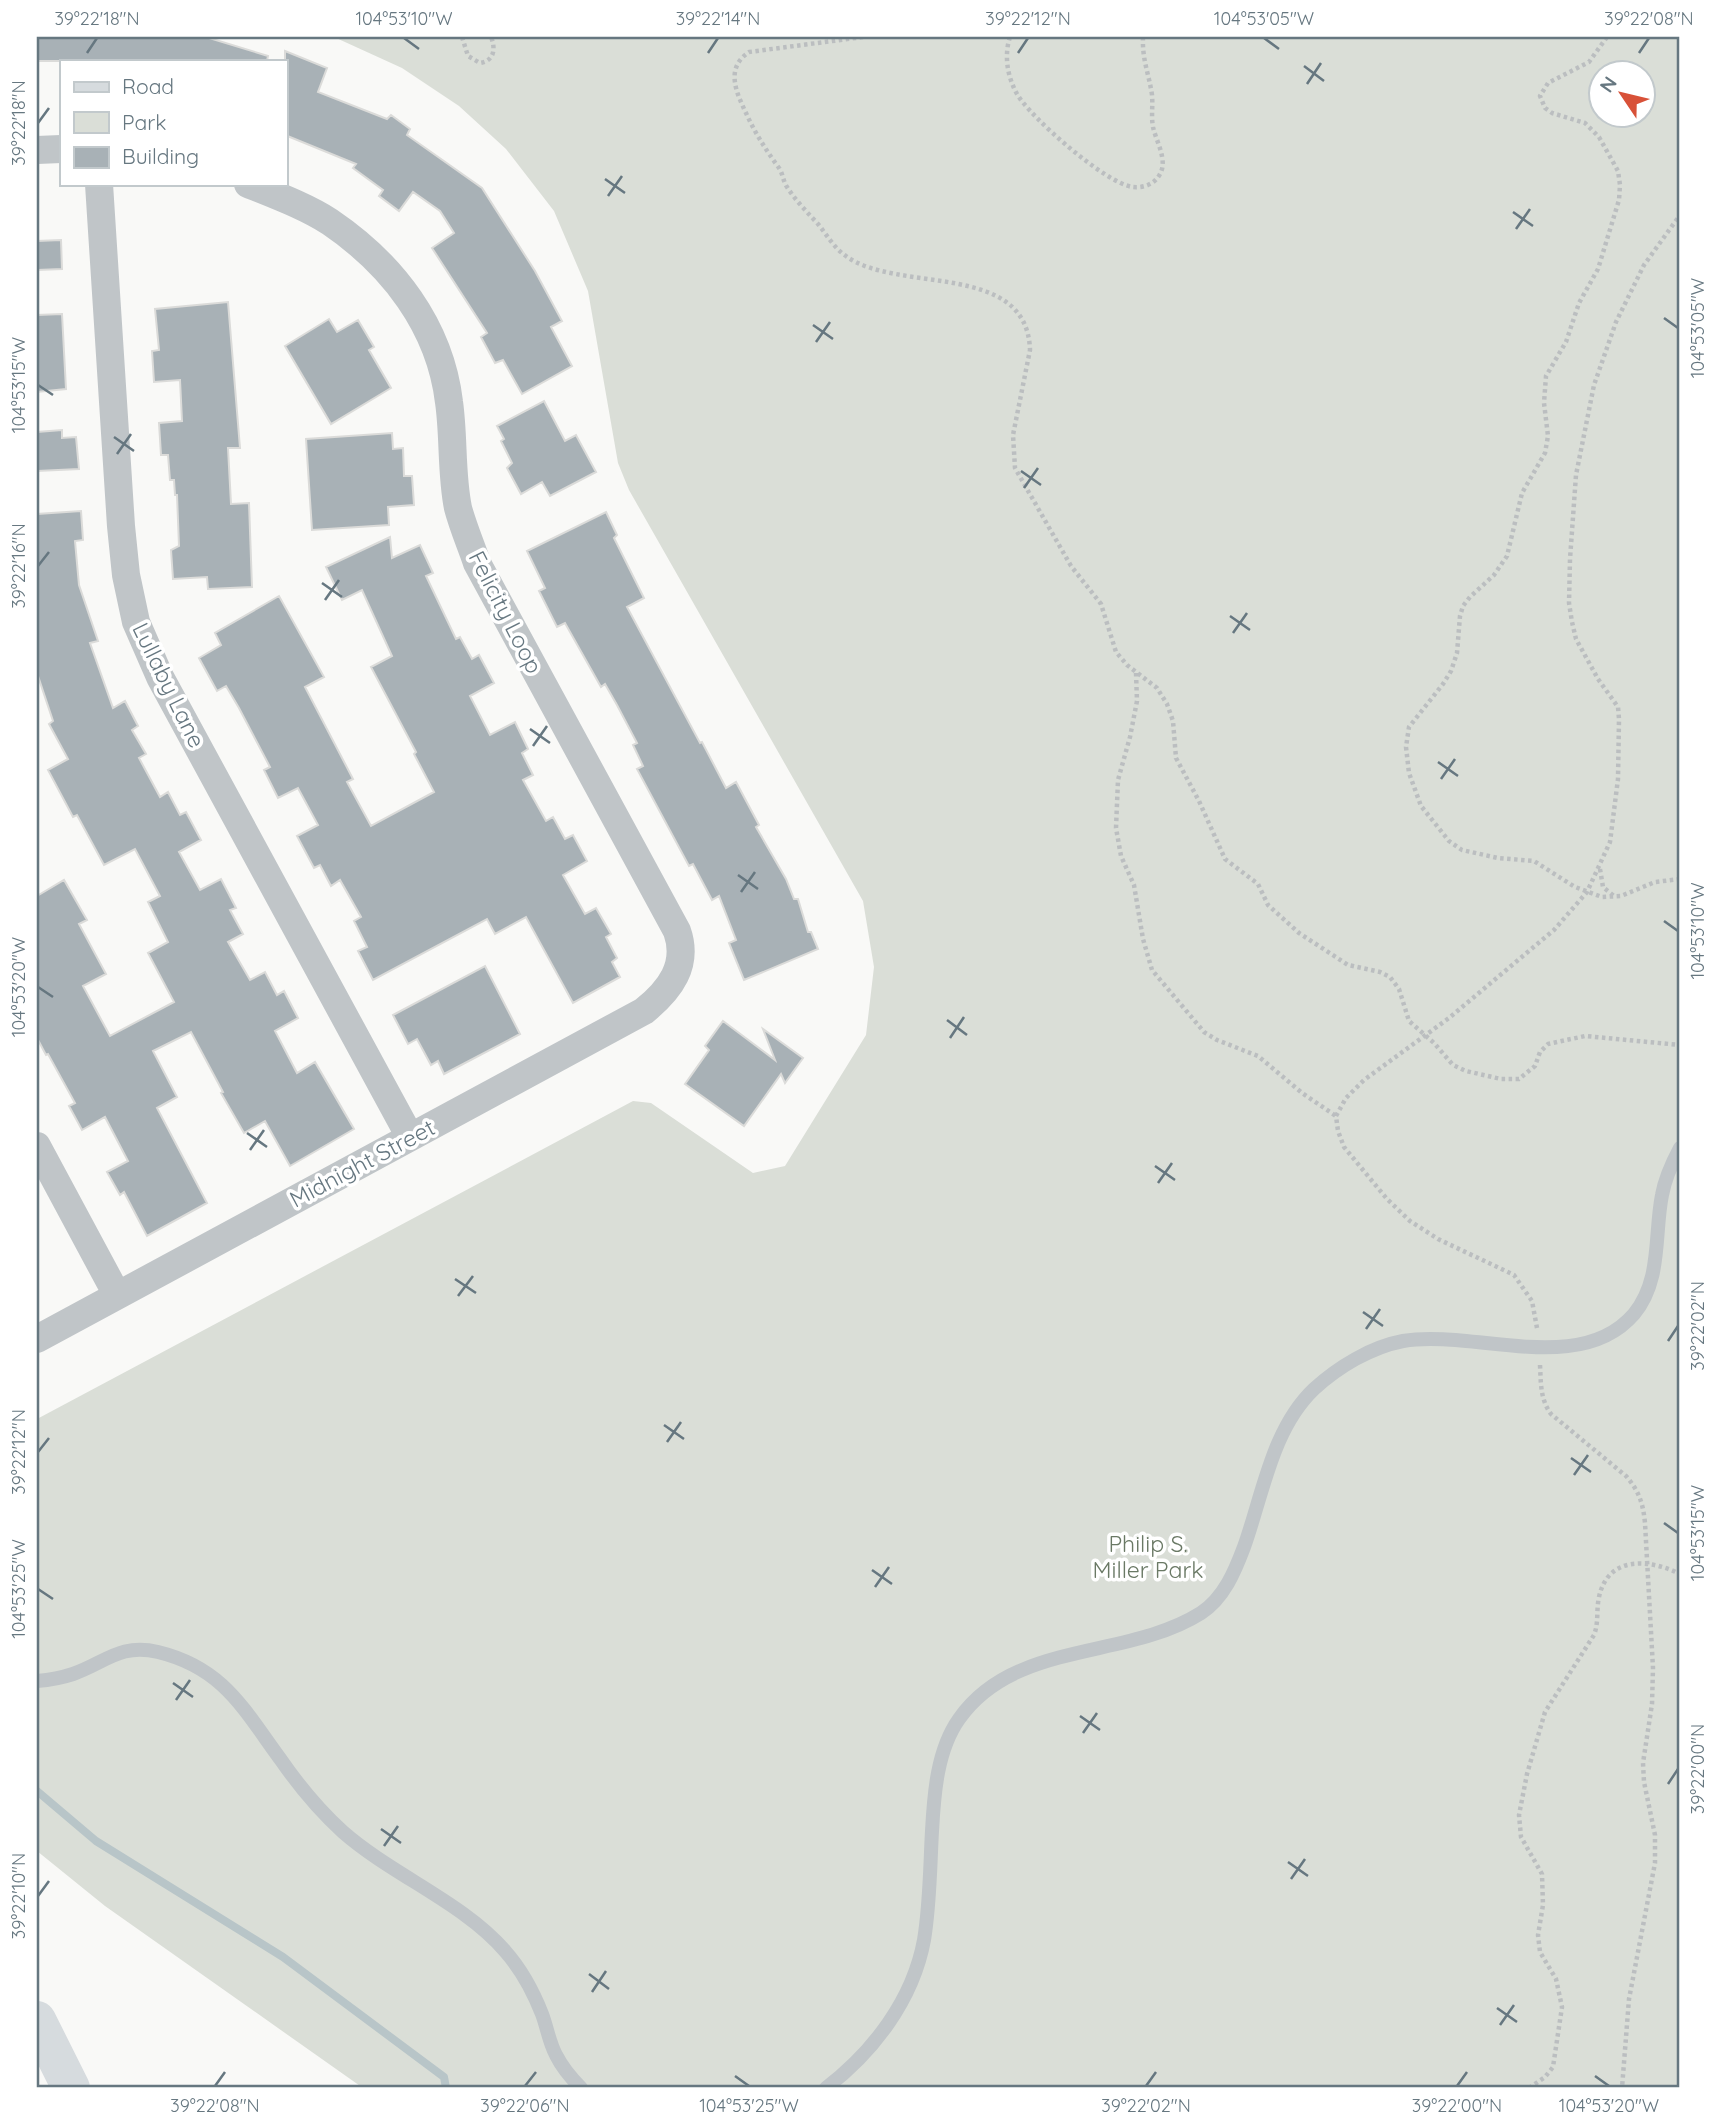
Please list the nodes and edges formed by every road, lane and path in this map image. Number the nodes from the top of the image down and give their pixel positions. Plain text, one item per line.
1 (462, 37) edge
2 (491, 37) edge
3 (863, 37) edge
4 (1010, 37) edge
5 (1143, 37) edge
6 (1607, 37) edge
7 (60, 149) edge
8 (37, 150) edge
9 (99, 186) edge
10 (252, 186) edge
11 (1680, 215) edge
12 (1136, 672) junction
13 (1600, 868) junction
14 (1680, 879) edge
15 (1587, 892) junction
16 (1615, 897) junction
17 (677, 975) joint
18 (1425, 1036) junction
19 (1680, 1045) edge
20 (1336, 1116) junction
21 (410, 1137) junction
22 (37, 1146) edge
23 (1680, 1148) edge
24 (117, 1295) junction
25 (37, 1339) edge
26 (1539, 1347) junction
27 (1647, 1563) junction
28 (1680, 1574) edge
29 (37, 1681) edge
30 (37, 2020) edge
31 (71, 2088) edge
32 (581, 2088) edge
33 (826, 2088) edge
34 (1529, 2088) edge
35 (1622, 2088) edge

1 - 2 path
3 - 12 path
4 - 5 path
6 - 15 path
7 - 8 street
9 - 21 street, Lullaby Lane
10 - 17 street, Felicity Loop
11 - 13 path
12 - 18 path
12 - 20 path
13 - 15 path
13 - 16 path
14 - 16 path
15 - 16 path
15 - 18 path
17 - 21 street, Midnight Street
18 - 19 path
18 - 20 path
20 - 26 path
21 - 24 street, Midnight Street
22 - 24 street
23 - 26 lane
24 - 25 street, Midnight Street
26 - 27 path
26 - 33 lane
27 - 28 path
27 - 34 path
27 - 35 path
29 - 32 lane
30 - 31 main road

